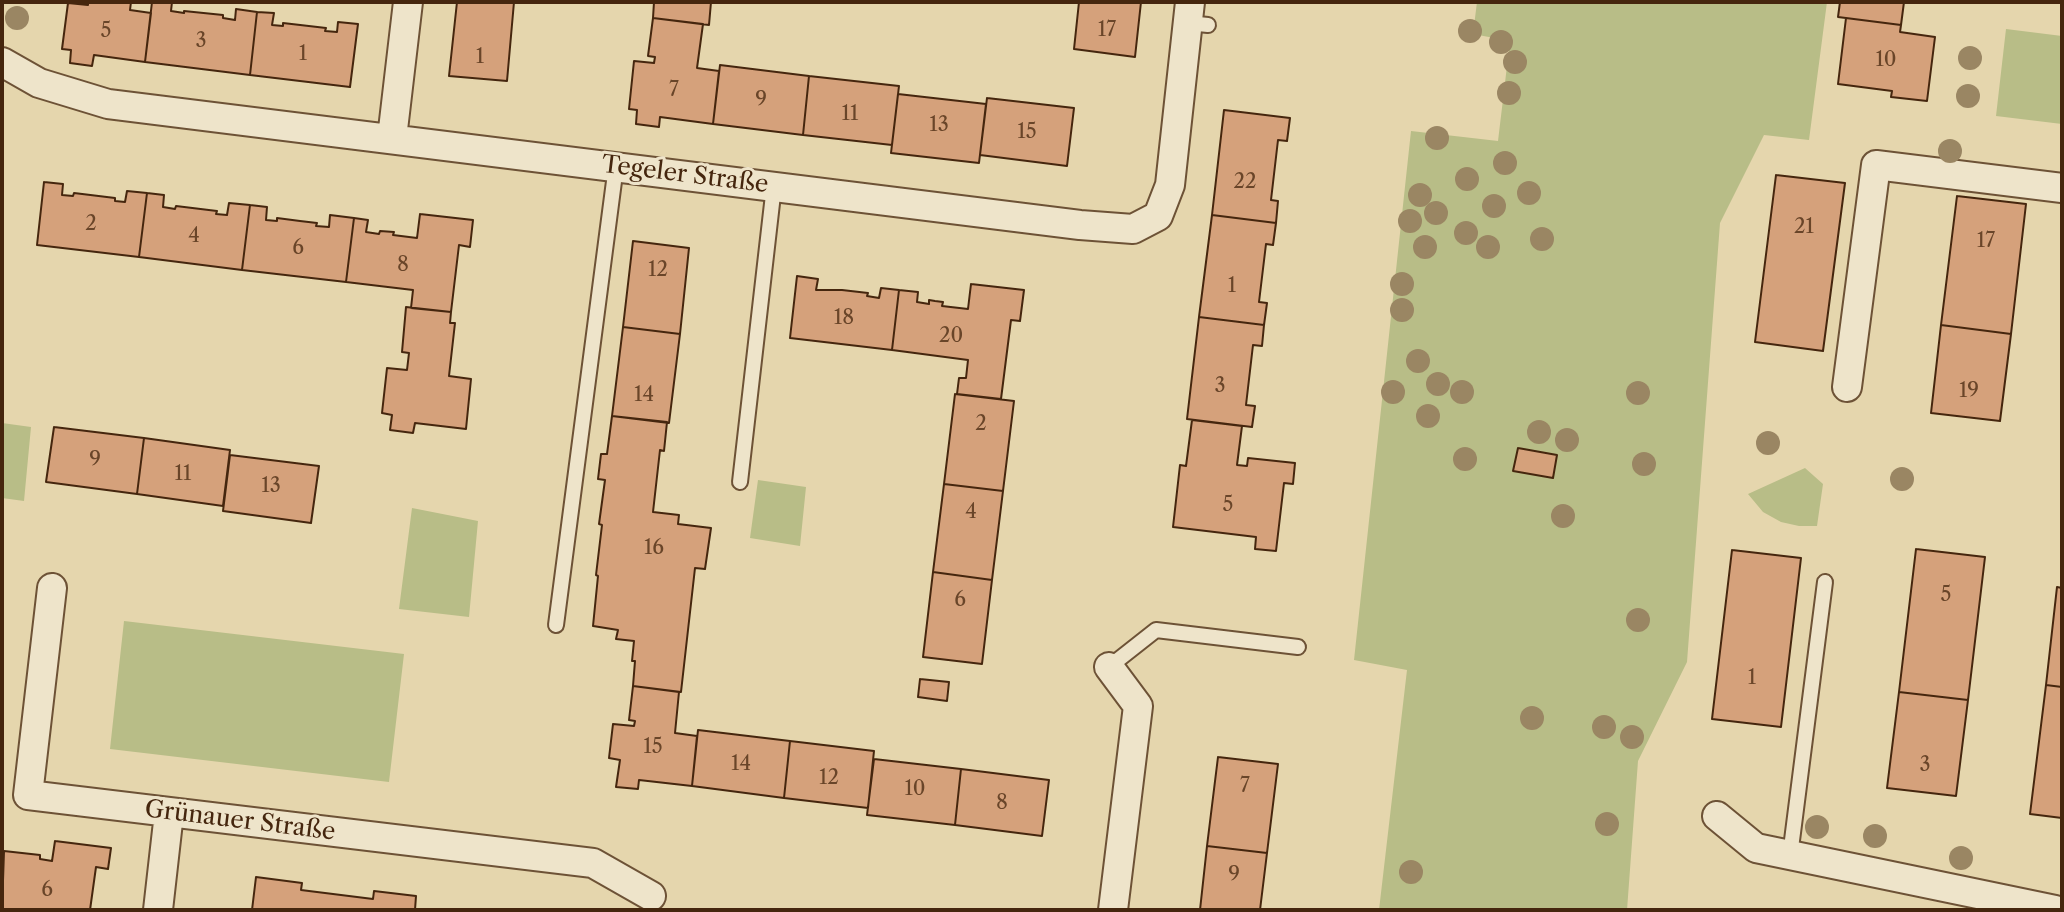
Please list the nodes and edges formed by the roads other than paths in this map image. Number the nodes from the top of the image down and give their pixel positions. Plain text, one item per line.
1 (408, 2) edge
2 (1195, 16) edge
3 (2, 62) edge
4 (392, 138) junction
5 (616, 166) junction
6 (774, 186) junction
7 (2062, 188) edge
8 (1847, 387) dead end
9 (740, 482) dead end
10 (1825, 582) dead end
11 (52, 588) dead end
12 (556, 625) dead end
13 (1298, 647) dead end
14 (1109, 667) joint
15 (169, 813) junction
16 (1717, 816) dead end
17 (1790, 856) junction
18 (651, 896) dead end
19 (158, 910) edge
20 (1113, 910) edge
21 (2055, 910) edge

1 - 4 street
2 - 6 street, Tegeler Straße
3 - 4 street, Tegeler Straße
4 - 5 street, Tegeler Straße
5 - 6 street, Tegeler Straße
5 - 12 lane
6 - 9 lane
7 - 8 street
10 - 17 lane
11 - 15 street, Grünauer Straße
13 - 14 lane
14 - 20 street
15 - 18 street, Grünauer Straße
15 - 19 street
16 - 17 street
17 - 21 street

